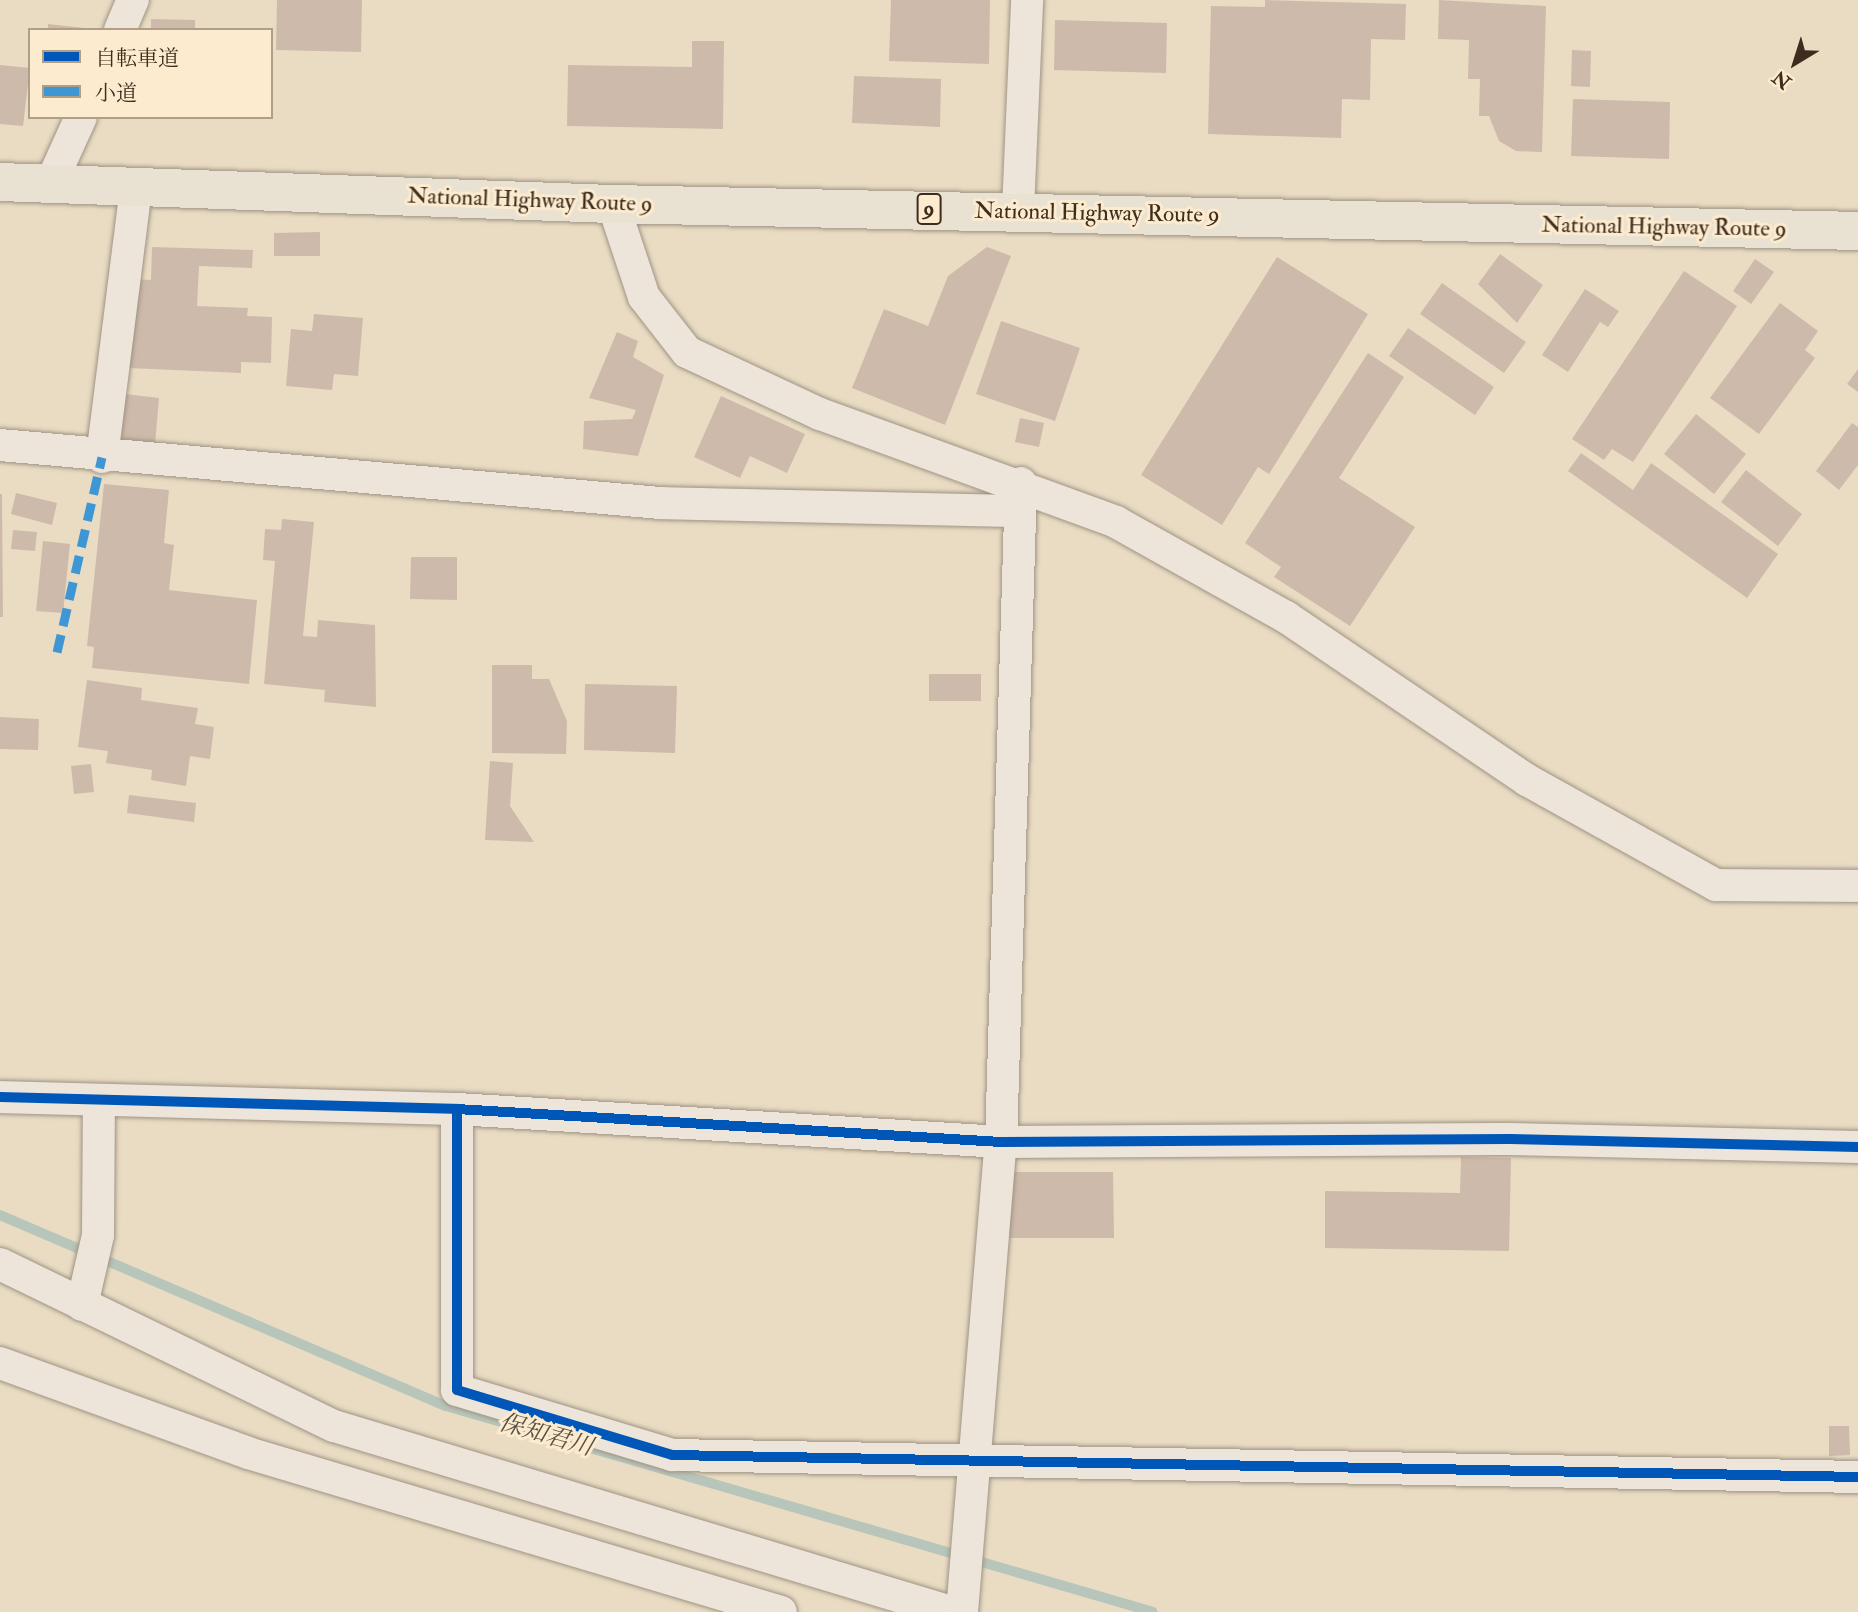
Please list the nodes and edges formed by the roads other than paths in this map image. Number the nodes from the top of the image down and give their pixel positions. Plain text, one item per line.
1 (133, 0) edge
2 (1027, 0) edge
3 (121, 28) edge
4 (80, 119) edge
5 (0, 182) edge
6 (51, 183) junction
7 (136, 186) junction
8 (613, 204) junction
9 (1018, 210) junction
10 (1858, 232) edge
11 (0, 445) edge
12 (102, 457) junction
13 (1020, 497) junction
14 (1858, 886) edge
15 (0, 1097) edge
16 (99, 1100) junction
17 (457, 1110) junction
18 (1001, 1142) junction
19 (1858, 1147) edge
20 (0, 1264) edge
21 (82, 1305) junction
22 (0, 1363) edge
23 (977, 1460) junction
24 (1858, 1477) edge
25 (781, 1612) edge
26 (951, 1612) edge
27 (962, 1612) edge

1 - 3 street
2 - 9 street
4 - 6 street
5 - 6 highway, National Highway Route 9 / 9
6 - 7 highway, National Highway Route 9 / 9
7 - 8 highway, National Highway Route 9 / 9
7 - 12 street
8 - 9 highway, National Highway Route 9 / 9
8 - 13 street
9 - 10 highway, National Highway Route 9 / 9
11 - 12 street
12 - 13 street
13 - 14 street
13 - 18 street
15 - 16 street
16 - 17 street
16 - 21 street
17 - 18 street
17 - 23 street
18 - 19 street
18 - 23 street
20 - 21 street
21 - 26 street
22 - 25 street
23 - 24 street
23 - 27 street

